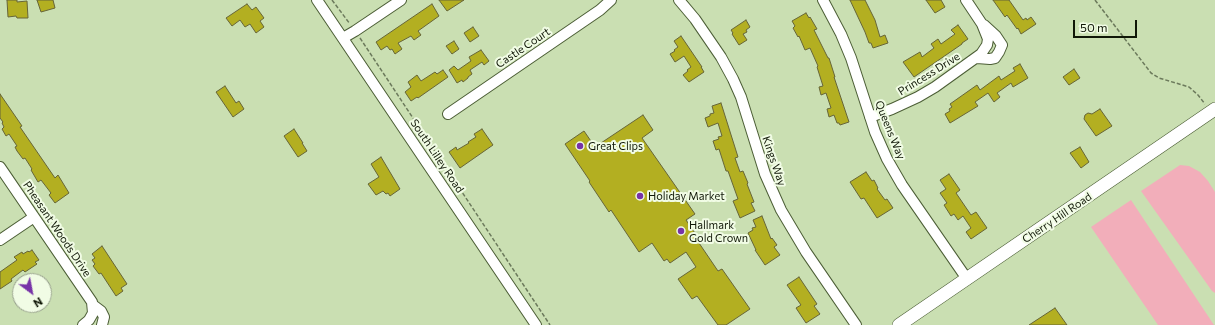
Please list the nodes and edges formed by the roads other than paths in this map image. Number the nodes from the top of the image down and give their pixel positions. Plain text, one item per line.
1 (317, 0) edge
2 (400, 0) edge
3 (611, 0) edge
4 (679, 0) edge
5 (823, 0) edge
6 (966, 0) edge
7 (982, 24) junction
8 (343, 38) junction
9 (978, 58) junction
10 (1213, 111) edge
11 (448, 114) dead end
12 (870, 117) junction
13 (0, 167) edge
14 (34, 216) junction
15 (0, 240) edge
16 (967, 280) junction
17 (93, 305) junction
18 (83, 325) edge
19 (102, 325) edge
20 (536, 325) edge
21 (856, 325) edge
22 (899, 325) edge

1 - 8 street, South Lilley Road
2 - 8 street
3 - 11 street, Castle Court
4 - 21 street, Kings Way
5 - 12 street, Queens Way
6 - 7 street, Princess Drive
7 - 9 street, Princess Drive
7 - 9 street, Princess Drive
8 - 20 street, South Lilley Road
9 - 12 street, Princess Drive
10 - 16 main road, Cherry Hill Road
12 - 16 street, Queens Way
13 - 14 street, Pheasant Woods Drive
14 - 15 street
14 - 17 street, Pheasant Woods Drive
16 - 22 main road, Cherry Hill Road
17 - 18 street
17 - 19 street, Pheasant Woods Drive

